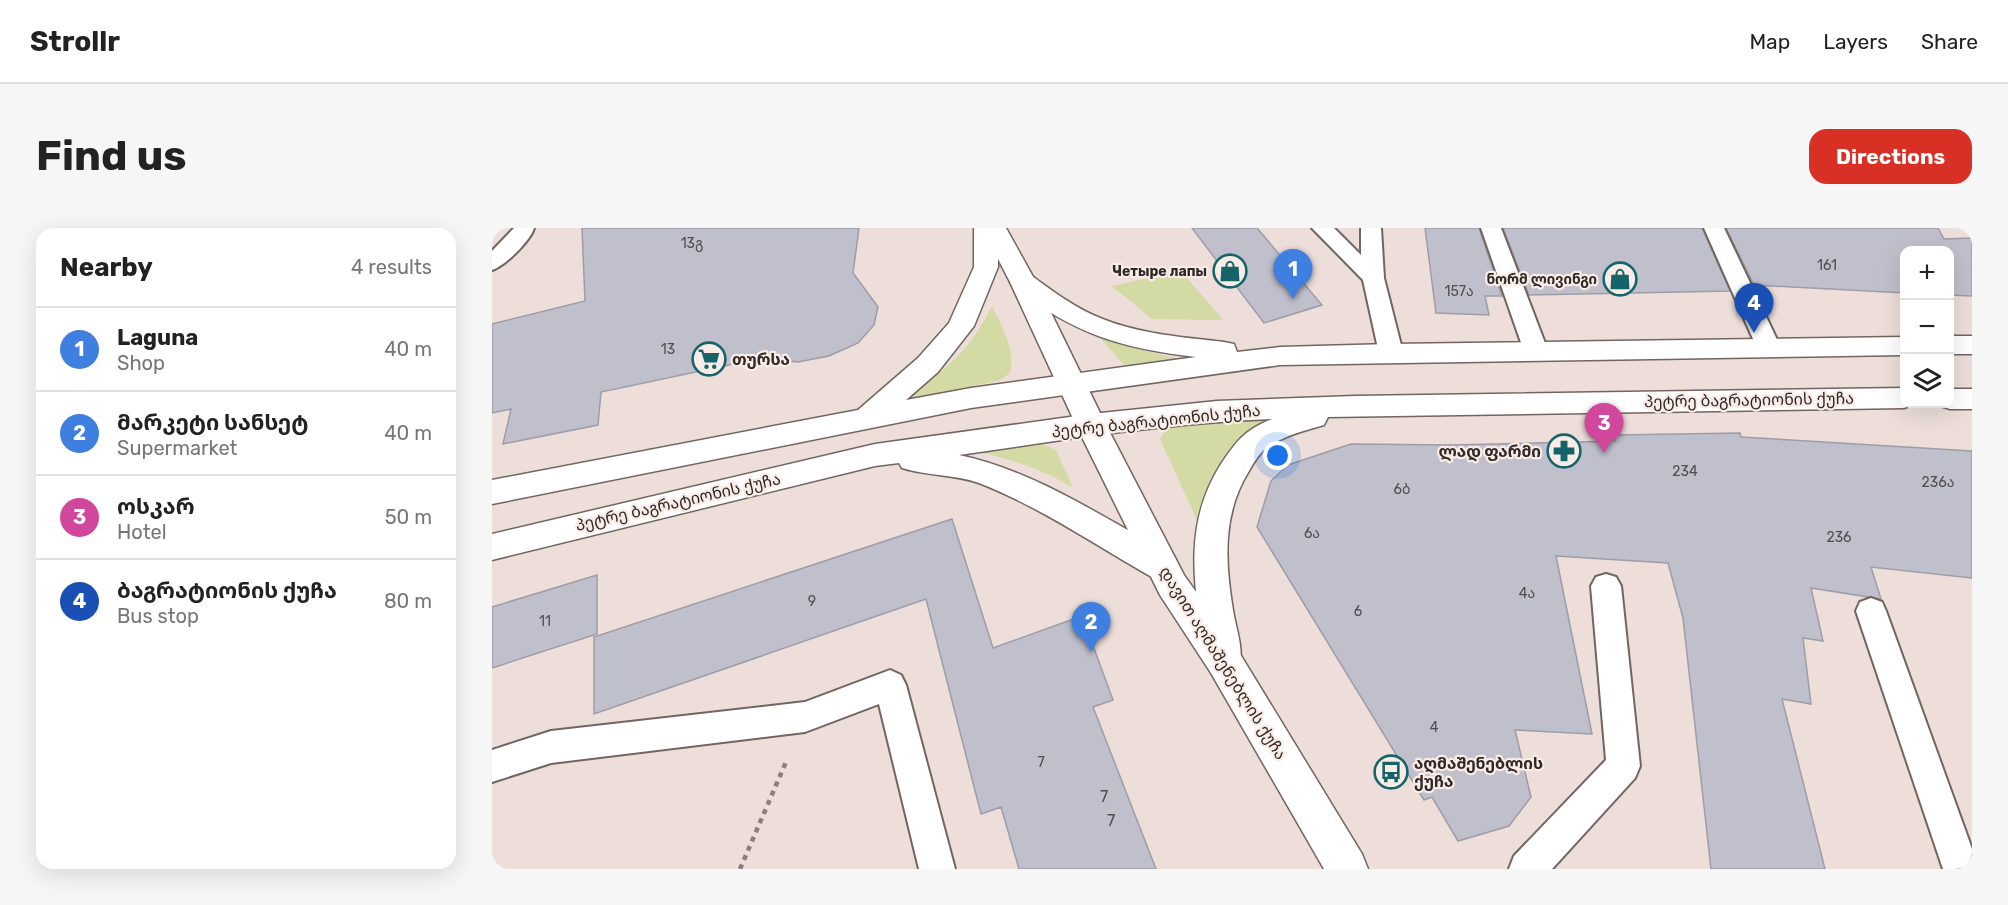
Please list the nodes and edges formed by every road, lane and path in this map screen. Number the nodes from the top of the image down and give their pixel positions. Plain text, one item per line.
1 (524, 228) edge
2 (986, 228) edge
3 (994, 228) edge
4 (1322, 228) edge
5 (1371, 228) edge
6 (1491, 228) edge
7 (1714, 228) edge
8 (492, 262) edge
9 (1373, 278) junction
10 (1023, 282) junction
11 (1954, 345) edge
12 (1972, 345) edge
13 (1900, 346) edge
14 (1769, 348) junction
15 (1536, 351) junction
16 (1391, 352) junction
17 (1280, 356) junction
18 (1070, 383) junction
19 (1900, 398) edge
20 (1954, 399) edge
21 (1972, 399) edge
22 (1354, 406) junction
23 (867, 418) junction
24 (1091, 425) junction
25 (876, 455) junction
26 (492, 492) edge
27 (492, 547) edge
28 (1162, 566) junction
29 (1606, 586) dead end
30 (1871, 611) dead end
31 (1224, 661) junction
32 (806, 717) junction
33 (492, 766) edge
34 (740, 869) edge
35 (938, 869) edge
36 (1347, 869) edge
37 (1527, 869) edge
38 (1961, 869) edge

1 - 8 lane
2 - 23 main road
3 - 10 main road, დავით აღმაშენებლის ქუჩა
4 - 9 lane
5 - 9 lane
6 - 15 lane
7 - 14 lane
9 - 16 lane
10 - 17 main road
10 - 18 main road, დავით აღმაშენებლის ქუჩა
11 - 12 main road
13 - 14 main road
14 - 15 main road
15 - 16 main road
16 - 17 main road
17 - 18 main road
18 - 23 main road
18 - 24 main road, დავით აღმაშენებლის ქუჩა
19 - 22 main road, პეტრე ბაგრატიონის ქუჩა
20 - 21 main road
22 - 24 main road, პეტრე ბაგრატიონის ქუჩა
22 - 31 main road
23 - 26 main road
24 - 25 main road, პეტრე ბაგრატიონის ქუჩა
24 - 28 main road, დავით აღმაშენებლის ქუჩა
25 - 27 main road, პეტრე ბაგრატიონის ქუჩა
25 - 28 main road
28 - 31 main road, დავით აღმაშენებლის ქუჩა
29 - 37 lane
30 - 38 lane
31 - 36 main road, დავით აღმაშენებლის ქუჩა
32 - 33 lane
32 - 34 path
32 - 35 lane

